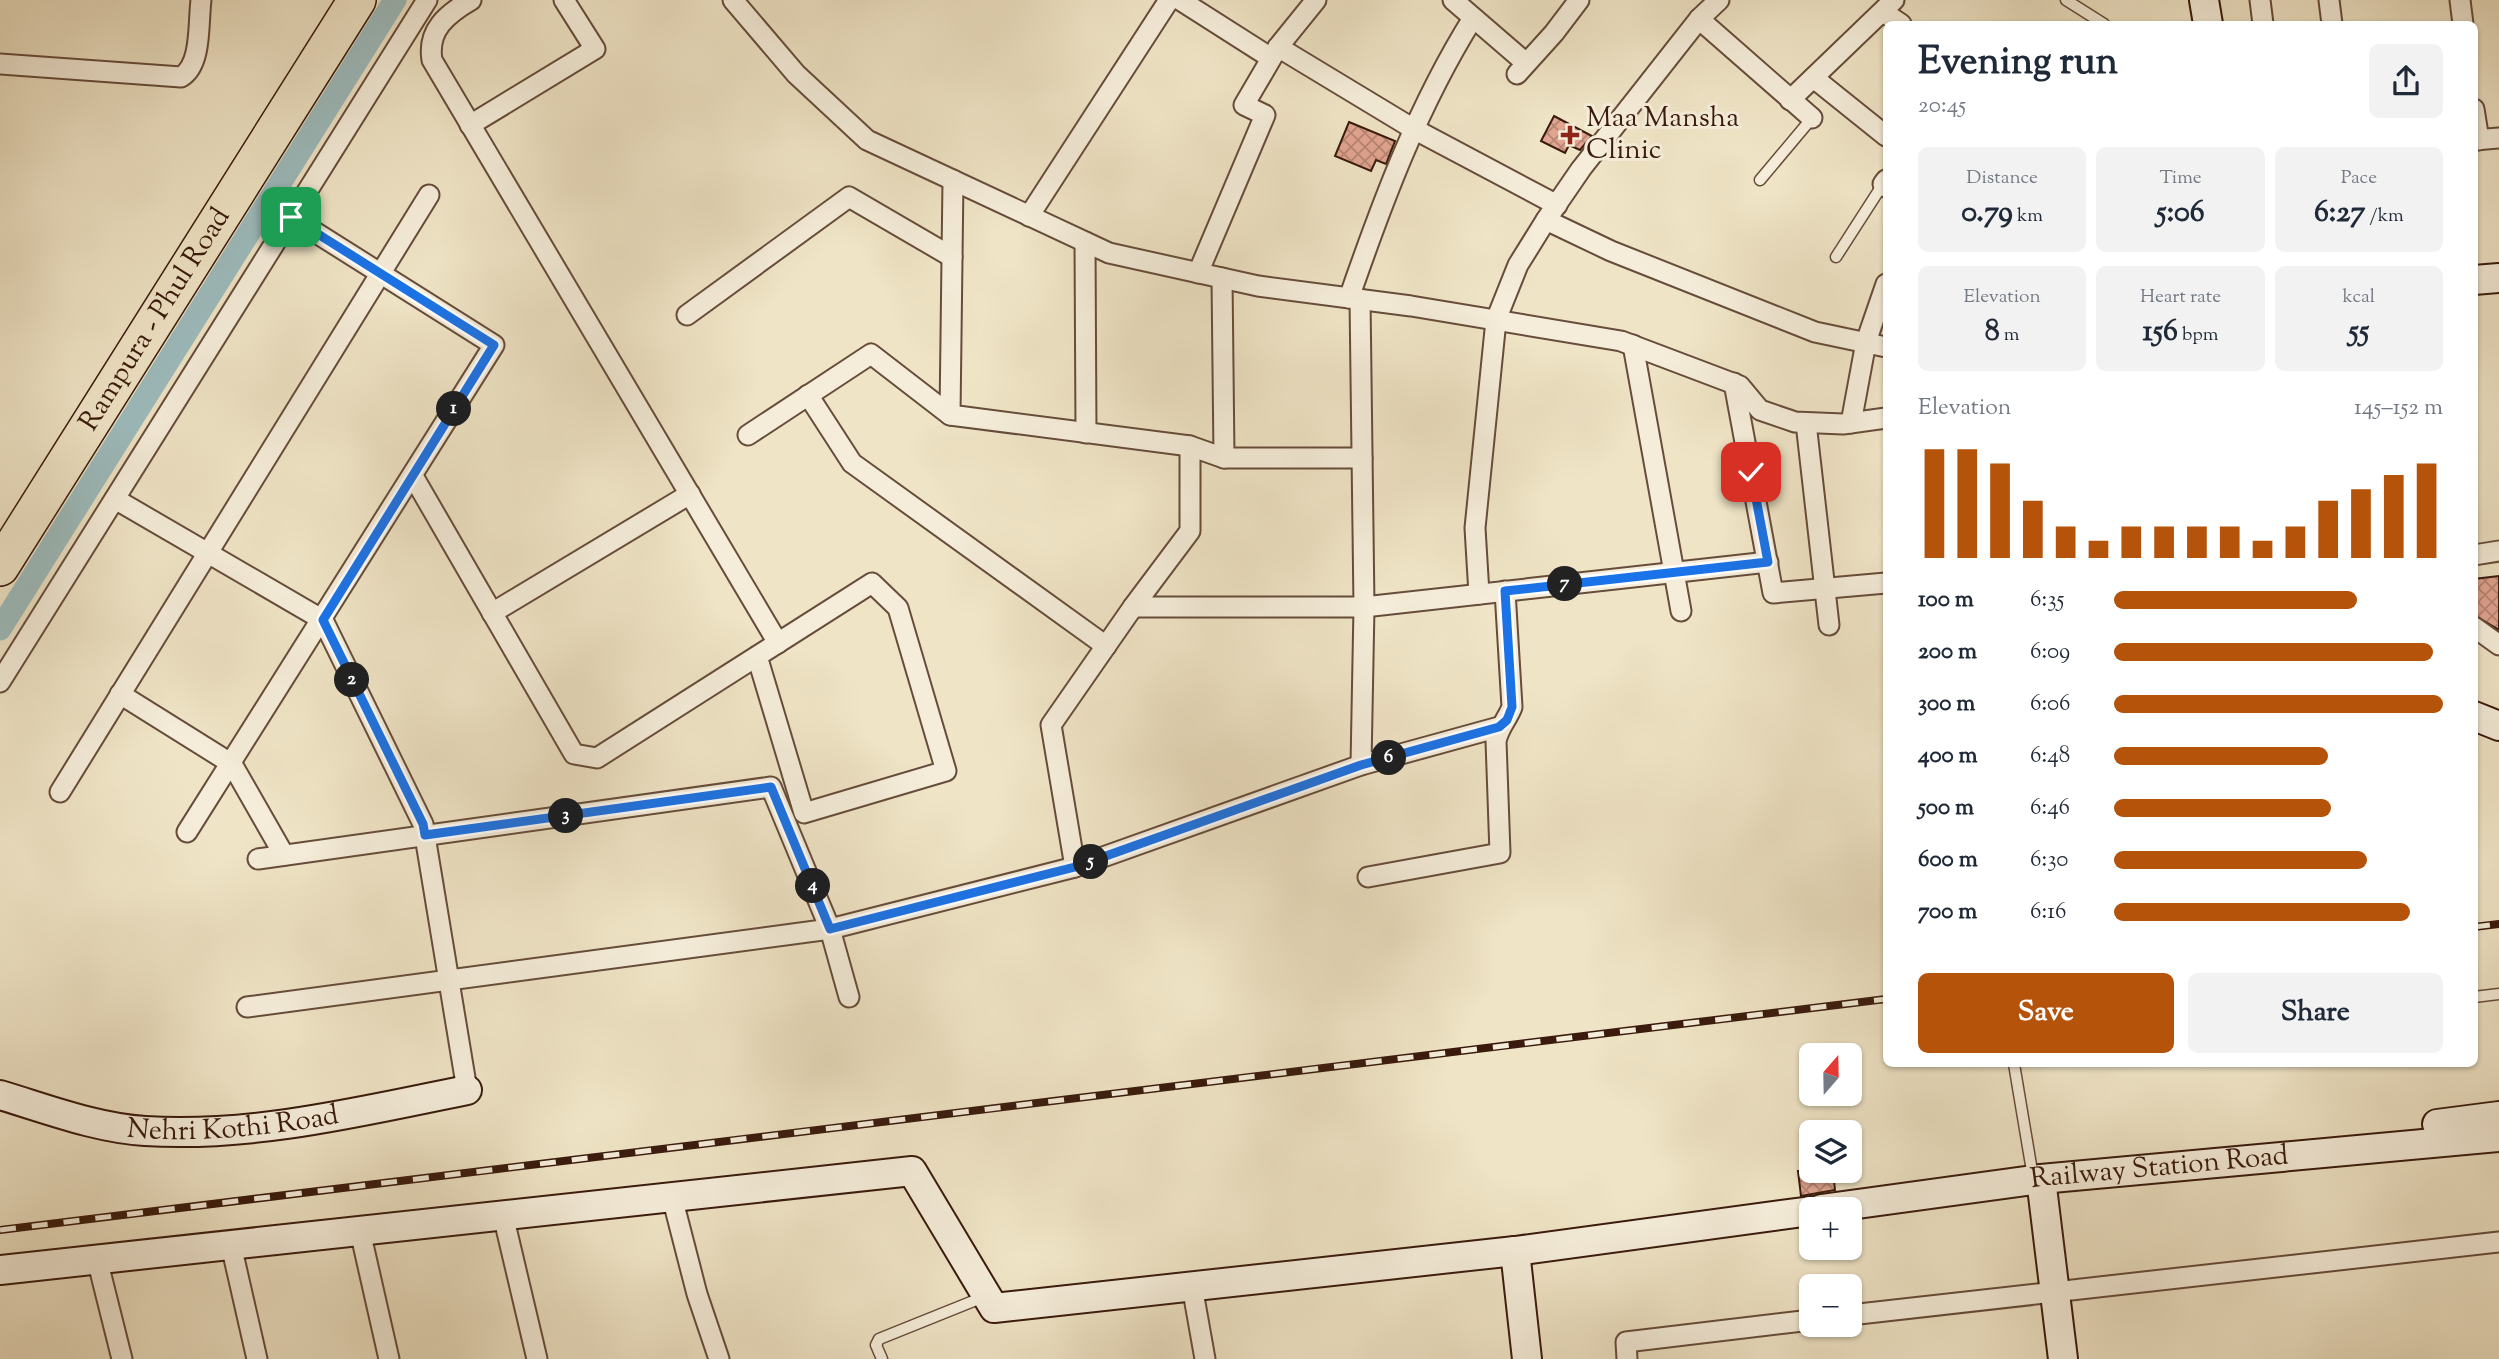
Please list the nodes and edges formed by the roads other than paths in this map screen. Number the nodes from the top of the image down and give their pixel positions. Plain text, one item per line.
1 (201, 0) edge
2 (357, 0) edge
3 (427, 0) edge
4 (471, 0) edge
5 (564, 0) edge
6 (733, 0) edge
7 (1169, 0) edge
8 (1180, 0) edge
9 (1316, 0) edge
10 (1453, 0) edge
11 (1579, 0) edge
12 (1720, 0) edge
13 (2066, 0) edge
14 (2204, 0) edge
15 (2260, 0) edge
16 (2329, 0) edge
17 (2460, 0) edge
18 (1889, 6) edge
19 (1473, 18) junction
20 (1699, 19) junction
21 (1899, 21) edge
22 (2099, 21) edge
23 (2208, 21) edge
24 (2263, 21) edge
25 (2332, 21) edge
26 (2463, 21) edge
27 (1274, 53) junction
28 (0, 65) edge
29 (1815, 79) junction
30 (1790, 100) junction
31 (1812, 118) joint
32 (470, 125) junction
33 (1412, 128) junction
34 (1883, 134) edge
35 (2499, 138) edge
36 (2478, 140) edge
37 (953, 180) junction
38 (1760, 180) dead end
39 (1883, 187) edge
40 (429, 195) dead end
41 (1551, 212) junction
42 (1029, 216) junction
43 (291, 217) junction
44 (1085, 242) junction
45 (951, 257) junction
46 (1836, 257) dead end
47 (381, 272) junction
48 (1198, 273) junction
49 (1222, 278) junction
50 (2499, 278) edge
51 (2478, 280) edge
52 (1883, 293) edge
53 (1354, 299) junction
54 (687, 315) dead end
55 (1496, 320) junction
56 (1633, 345) junction
57 (1866, 345) junction
58 (1883, 347) edge
59 (1734, 383) junction
60 (808, 396) junction
61 (950, 415) junction
62 (1883, 418) edge
63 (1805, 423) junction
64 (1851, 423) junction
65 (1086, 433) junction
66 (748, 435) dead end
67 (1190, 446) junction
68 (1224, 458) junction
69 (1362, 458) junction
70 (412, 476) junction
71 (690, 495) junction
72 (115, 499) junction
73 (2499, 551) edge
74 (206, 554) junction
75 (2478, 554) edge
76 (1768, 562) junction
77 (0, 567) edge
78 (1674, 572) junction
79 (1883, 583) edge
80 (1824, 587) junction
81 (1505, 591) junction
82 (1479, 594) junction
83 (1133, 607) junction
84 (1364, 607) junction
85 (1681, 611) dead end
86 (492, 613) junction
87 (323, 620) junction
88 (1829, 625) dead end
89 (2478, 630) edge
90 (778, 643) junction
91 (2499, 645) edge
92 (1106, 646) junction
93 (757, 656) junction
94 (0, 682) edge
95 (120, 694) junction
96 (2478, 718) edge
97 (2499, 726) edge
98 (1499, 727) junction
99 (232, 764) junction
100 (1361, 765) junction
101 (60, 792) dead end
102 (187, 832) dead end
103 (425, 835) junction
104 (284, 855) junction
105 (258, 859) dead end
106 (1075, 867) junction
107 (1368, 877) dead end
108 (830, 929) junction
109 (448, 979) junction
110 (2499, 994) edge
111 (849, 997) dead end
112 (2478, 997) edge
113 (247, 1007) dead end
114 (2015, 1067) edge
115 (467, 1090) joint
116 (0, 1095) edge
117 (2499, 1116) edge
118 (2499, 1137) edge
119 (2040, 1176) junction
120 (672, 1197) junction
121 (1862, 1203) edge
122 (1799, 1213) edge
123 (503, 1215) junction
124 (360, 1230) junction
125 (2499, 1242) edge
126 (231, 1245) junction
127 (1514, 1251) junction
128 (97, 1259) junction
129 (0, 1270) edge
130 (1192, 1286) junction
131 (2055, 1290) junction
132 (986, 1296) junction
133 (1862, 1314) edge
134 (1799, 1321) edge
135 (122, 1359) edge
136 (257, 1359) edge
137 (389, 1359) edge
138 (537, 1359) edge
139 (719, 1359) edge
140 (883, 1359) edge
141 (1205, 1359) edge
142 (1527, 1359) edge
143 (1628, 1359) edge
144 (2063, 1359) edge

1 - 28 street
2 - 77 highway, Rampura - Phul Road
3 - 43 street
4 - 32 street
5 - 32 street
6 - 37 street
7 - 42 street
8 - 27 street
9 - 27 street
10 - 19 street
11 - 19 street
12 - 20 street
13 - 22 lane
14 - 23 street
15 - 24 street
16 - 25 street
17 - 26 street
18 - 21 street
18 - 29 street
19 - 33 street
20 - 30 street
20 - 41 street
27 - 33 street
27 - 48 street
29 - 30 street
29 - 34 street
30 - 31 street
31 - 38 lane
32 - 71 street
33 - 41 street
33 - 53 street
35 - 36 street
37 - 42 street
37 - 45 street
39 - 46 lane
40 - 47 street
41 - 55 street
41 - 57 street
42 - 44 street
43 - 47 street
43 - 72 street
44 - 48 street
44 - 65 street
45 - 54 street
45 - 61 street
47 - 70 street
47 - 74 street
48 - 49 street
49 - 53 street
49 - 68 street
50 - 51 street
52 - 57 street
53 - 55 street
53 - 69 street
55 - 56 street
55 - 82 street
56 - 59 street
56 - 78 street
57 - 58 street
57 - 64 street
59 - 63 street
59 - 76 street
60 - 61 street
60 - 66 street
60 - 92 street
61 - 65 street
62 - 64 street
63 - 64 street
63 - 80 street
65 - 67 street
67 - 68 street
67 - 83 street
68 - 69 street
69 - 84 street
70 - 86 street
70 - 87 street
71 - 86 street
71 - 90 street
72 - 74 street
72 - 94 street
73 - 75 street
74 - 87 street
74 - 95 street
76 - 78 street
76 - 80 street
78 - 81 street
78 - 85 street
79 - 80 street
80 - 88 street
81 - 82 street
81 - 98 street
82 - 84 street
83 - 84 street
83 - 92 street
84 - 100 street
86 - 93 street
87 - 99 street
87 - 103 street
89 - 91 street
90 - 93 street
90 - 93 street
92 - 106 street
95 - 99 street
95 - 101 street
96 - 97 street
98 - 100 street
98 - 107 street
99 - 102 street
99 - 104 street
100 - 106 street
103 - 104 street
103 - 108 street
103 - 109 street
104 - 105 street
106 - 108 street
108 - 109 street
108 - 111 street
109 - 113 street
109 - 115 street
110 - 112 lane
114 - 119 lane
115 - 116 street, Nehri Kothi Road
117 - 119 street
118 - 119 street, Railway Station Road
119 - 121 street, Railway Station Road
119 - 131 street
120 - 123 street
120 - 132 street
120 - 139 street
122 - 127 street
123 - 124 street
123 - 138 street
124 - 126 street
124 - 137 street
125 - 131 street
126 - 128 street
126 - 136 street
127 - 130 street
127 - 142 street
128 - 129 street
128 - 135 street
130 - 132 street
130 - 141 street
131 - 133 street
131 - 144 street
132 - 140 lane
134 - 143 street

